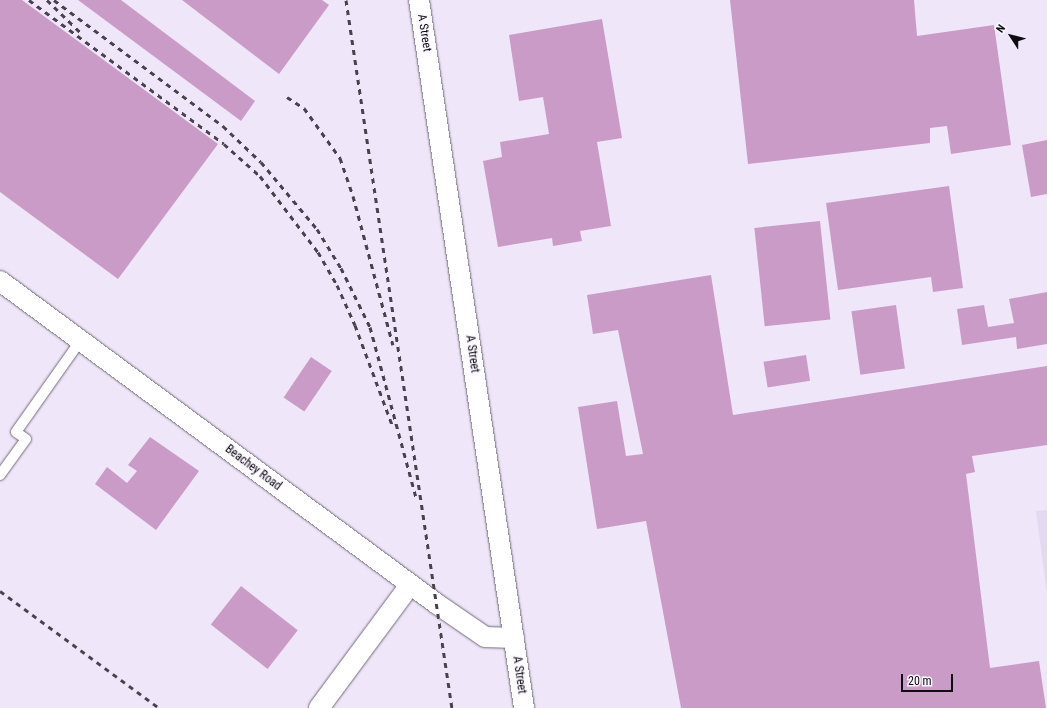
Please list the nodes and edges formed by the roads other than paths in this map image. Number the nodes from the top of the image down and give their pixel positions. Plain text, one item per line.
1 (419, 0) edge
2 (0, 282) edge
3 (81, 340) junction
4 (0, 475) edge
5 (410, 585) junction
6 (514, 638) junction
7 (319, 708) edge
8 (524, 708) edge

1 - 6 street, A Street
2 - 3 street, Beachey Road
3 - 4 lane
3 - 5 street, Beachey Road
5 - 6 street, Beachey Road
5 - 7 street
6 - 8 street, A Street

